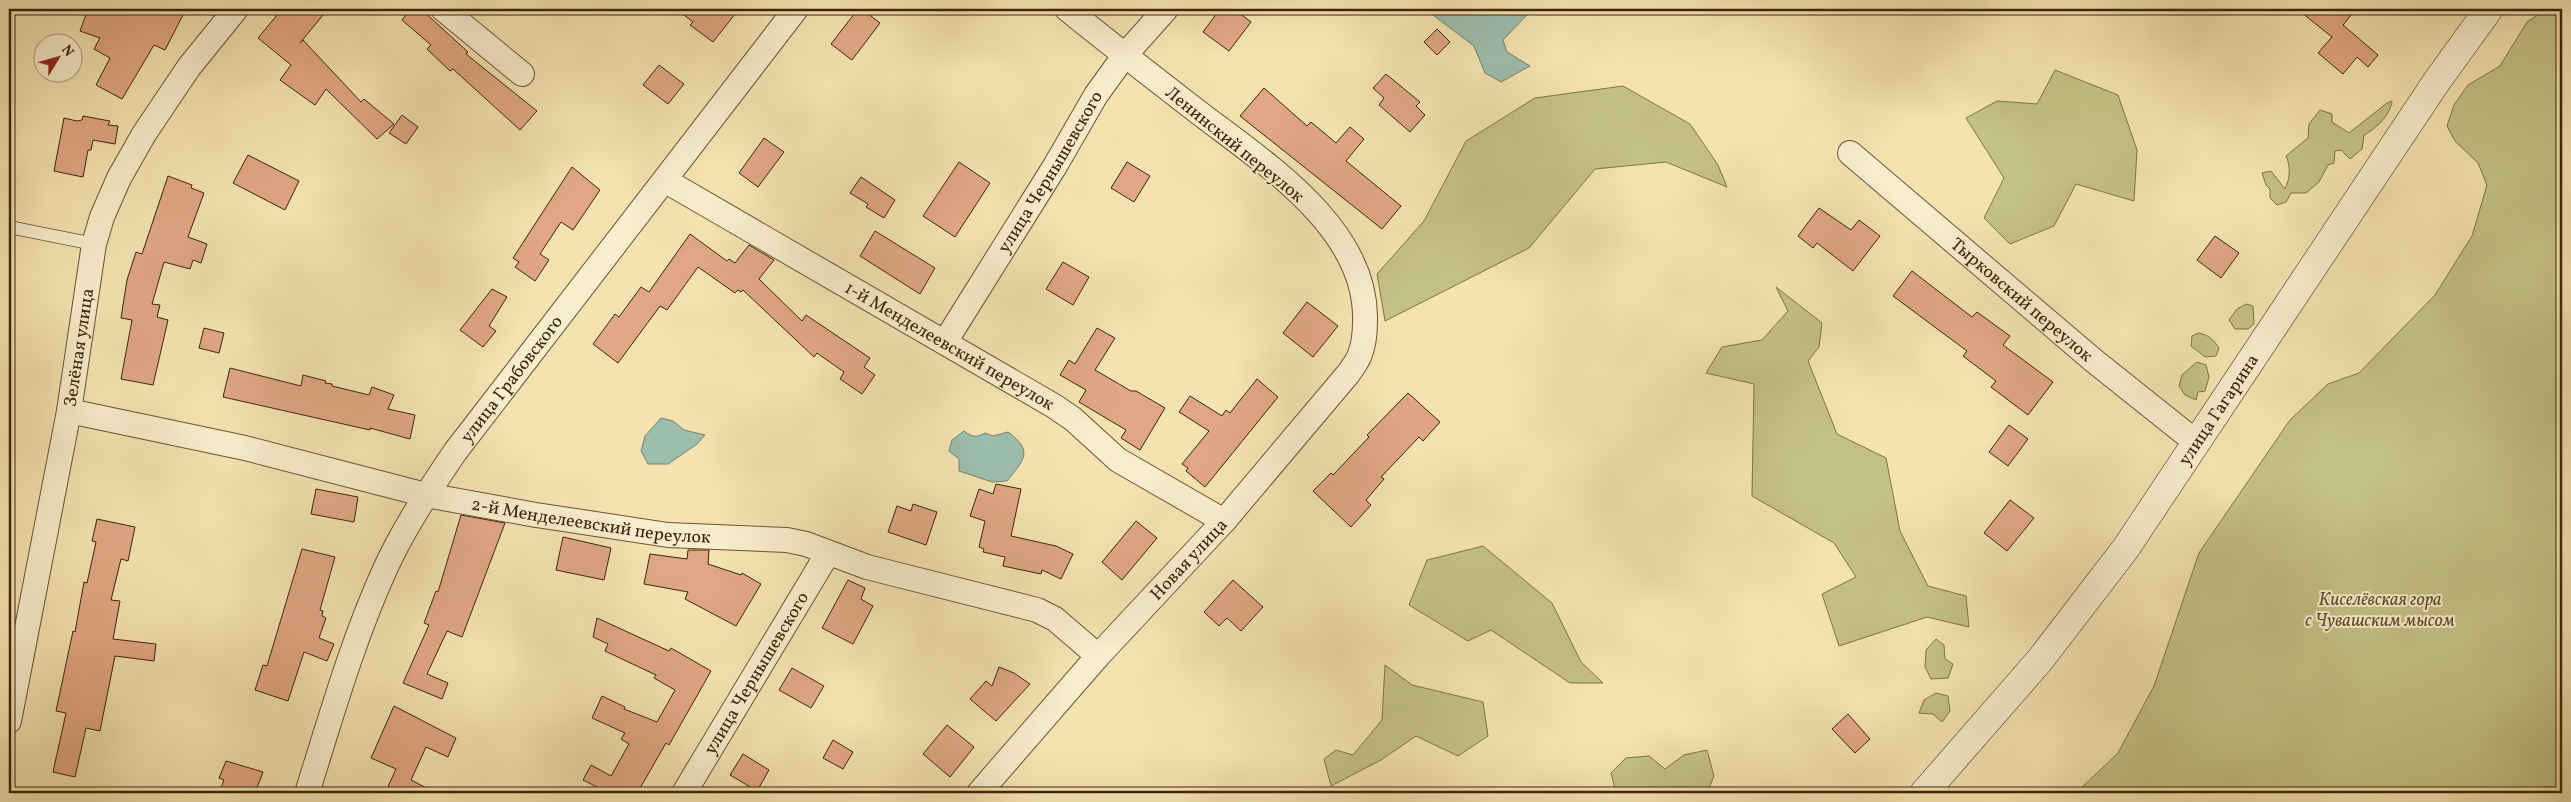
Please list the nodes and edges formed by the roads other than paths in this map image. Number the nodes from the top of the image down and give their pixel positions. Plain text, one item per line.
1 (236, 9) edge
2 (444, 9) edge
3 (796, 9) edge
4 (1067, 9) edge
5 (1166, 9) edge
6 (2489, 9) edge
7 (1125, 55) junction
8 (522, 74) dead end
9 (1850, 153) dead end
10 (666, 181) junction
11 (9, 227) edge
12 (94, 244) junction
13 (1366, 308) joint
14 (945, 342) junction
15 (69, 411) junction
16 (2197, 443) junction
17 (426, 495) junction
18 (1224, 522) junction
19 (828, 553) junction
20 (1098, 656) junction
21 (9, 721) edge
22 (307, 793) edge
23 (684, 793) edge
24 (978, 793) edge
25 (1924, 793) edge

1 - 12 street, Зелёная улица
2 - 8 street
3 - 10 street, улица Грабовского
4 - 7 street, Ленинский переулок
5 - 7 street, улица Чернышевского
6 - 16 main road, улица Гагарина
7 - 13 street, Ленинский переулок
7 - 14 street, улица Чернышевского
9 - 16 street, Тырковский переулок
10 - 14 street, 1-й Менделеевский переулок
10 - 17 street, улица Грабовского
11 - 12 lane
12 - 15 street, Зелёная улица
13 - 18 street, Новая улица
14 - 18 street, 1-й Менделеевский переулок
15 - 17 street, 2-й Менделеевский переулок
15 - 21 street, Зелёная улица
16 - 25 main road, улица Гагарина
17 - 19 street, 2-й Менделеевский переулок
17 - 22 street, улица Грабовского
18 - 20 street, Новая улица
19 - 20 street, 2-й Менделеевский переулок
19 - 23 street, улица Чернышевского
20 - 24 street, Новая улица

